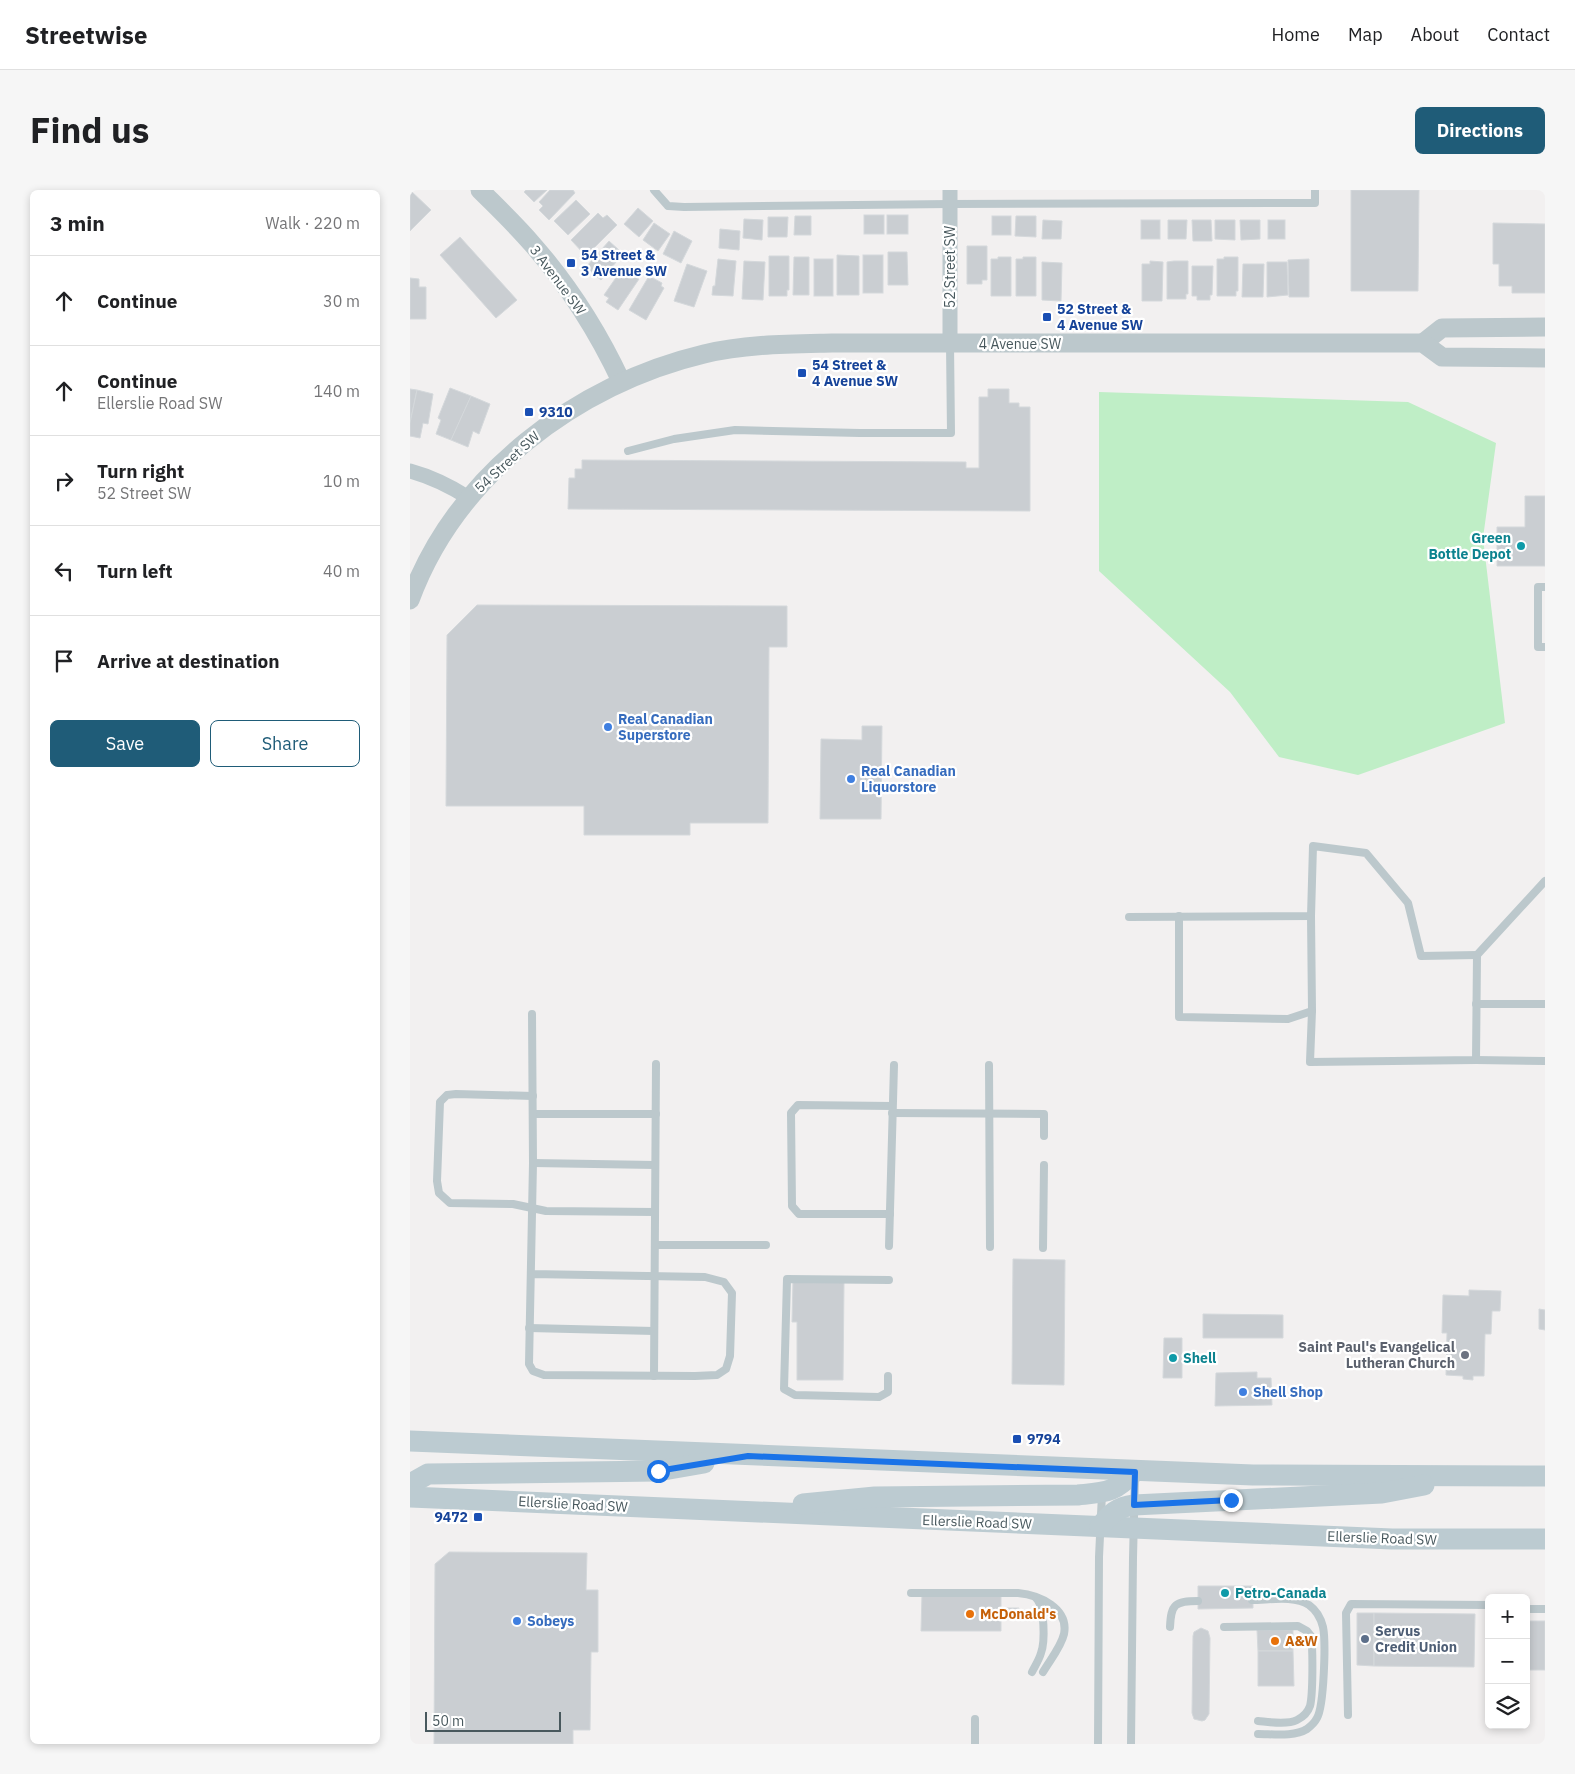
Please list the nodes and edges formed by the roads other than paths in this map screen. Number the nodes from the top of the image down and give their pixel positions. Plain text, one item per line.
1 (480, 190) edge
2 (654, 190) edge
3 (1315, 190) edge
4 (950, 197) edge
5 (1545, 327) edge
6 (1423, 343) junction
7 (950, 344) junction
8 (1545, 358) edge
9 (621, 381) junction
10 (628, 451) dead end
11 (410, 471) edge
12 (469, 498) junction
13 (1545, 587) edge
14 (410, 600) edge
15 (1545, 647) edge
16 (1545, 881) edge
17 (1179, 916) junction
18 (1311, 916) junction
19 (1129, 917) dead end
20 (1477, 955) junction
21 (1476, 1004) junction
22 (1545, 1004) edge
23 (1312, 1011) junction
24 (532, 1014) dead end
25 (1476, 1060) junction
26 (1545, 1061) edge
27 (656, 1064) dead end
28 (894, 1065) dead end
29 (989, 1065) dead end
30 (533, 1096) junction
31 (892, 1110) junction
32 (533, 1114) junction
33 (656, 1114) junction
34 (989, 1114) junction
35 (1044, 1136) dead end
36 (533, 1163) junction
37 (655, 1165) junction
38 (1044, 1165) dead end
39 (532, 1208) junction
40 (655, 1212) junction
41 (890, 1214) junction
42 (655, 1245) junction
43 (766, 1245) dead end
44 (889, 1246) dead end
45 (990, 1247) dead end
46 (1043, 1248) dead end
47 (531, 1274) junction
48 (654, 1277) junction
49 (889, 1280) dead end
50 (529, 1328) junction
51 (654, 1331) junction
52 (654, 1376) junction
53 (888, 1376) dead end
54 (410, 1441) edge
55 (748, 1456) junction
56 (1135, 1472) junction
57 (1481, 1475) junction
58 (1545, 1476) edge
59 (1102, 1481) junction
60 (410, 1484) edge
61 (410, 1497) edge
62 (1134, 1505) junction
63 (743, 1512) junction
64 (1100, 1527) junction
65 (1133, 1528) junction
66 (1545, 1539) edge
67 (911, 1593) dead end
68 (1034, 1596) junction
69 (1252, 1600) dead end
70 (1198, 1601) dead end
71 (1485, 1605) edge
72 (1530, 1609) edge
73 (1545, 1609) edge
74 (1170, 1626) dead end
75 (1224, 1626) dead end
76 (1032, 1672) dead end
77 (1043, 1672) dead end
78 (1348, 1715) dead end
79 (975, 1719) dead end
80 (1258, 1721) dead end
81 (1258, 1734) dead end
82 (975, 1744) edge
83 (1098, 1744) edge
84 (1131, 1744) edge

1 - 9 street, 3 Avenue SW
2 - 4 lane
3 - 4 lane
4 - 7 street, 52 Street SW
5 - 6 street
6 - 7 street, 4 Avenue SW
6 - 8 street
7 - 9 street, 4 Avenue SW
7 - 10 lane
9 - 12 street, 54 Street SW
11 - 12 street
12 - 14 street, 54 Street SW
13 - 15 lane
16 - 20 lane
17 - 18 lane
17 - 19 lane
17 - 23 lane
18 - 20 lane
18 - 23 lane
20 - 21 lane
21 - 22 lane
21 - 25 lane
23 - 25 lane
24 - 30 lane
25 - 26 lane
27 - 33 lane
28 - 31 lane
29 - 34 lane
30 - 32 lane
30 - 39 lane
31 - 34 lane
31 - 41 lane
31 - 41 lane
32 - 33 lane
32 - 36 lane
33 - 37 lane
34 - 35 lane
34 - 45 lane
36 - 37 lane
36 - 39 lane
37 - 40 lane
38 - 46 lane
39 - 40 lane
39 - 47 lane
40 - 42 lane
41 - 44 lane
42 - 43 lane
42 - 48 lane
47 - 48 lane
47 - 50 lane
48 - 51 lane
48 - 52 lane
49 - 53 lane
50 - 51 lane
50 - 52 lane
51 - 52 lane
54 - 55 main road
55 - 59 main road
55 - 60 main road
56 - 57 main road
56 - 59 main road
56 - 62 lane
57 - 58 main road
57 - 62 main road
59 - 63 main road
59 - 64 lane
61 - 63 main road, Ellerslie Road SW
62 - 64 main road
62 - 65 lane
63 - 64 main road, Ellerslie Road SW
64 - 65 main road, Ellerslie Road SW
64 - 83 lane
65 - 66 main road, Ellerslie Road SW
65 - 84 lane
67 - 68 lane
68 - 76 lane
68 - 77 lane
69 - 81 lane
70 - 74 lane
71 - 78 lane
72 - 73 lane
75 - 80 lane
79 - 82 lane

